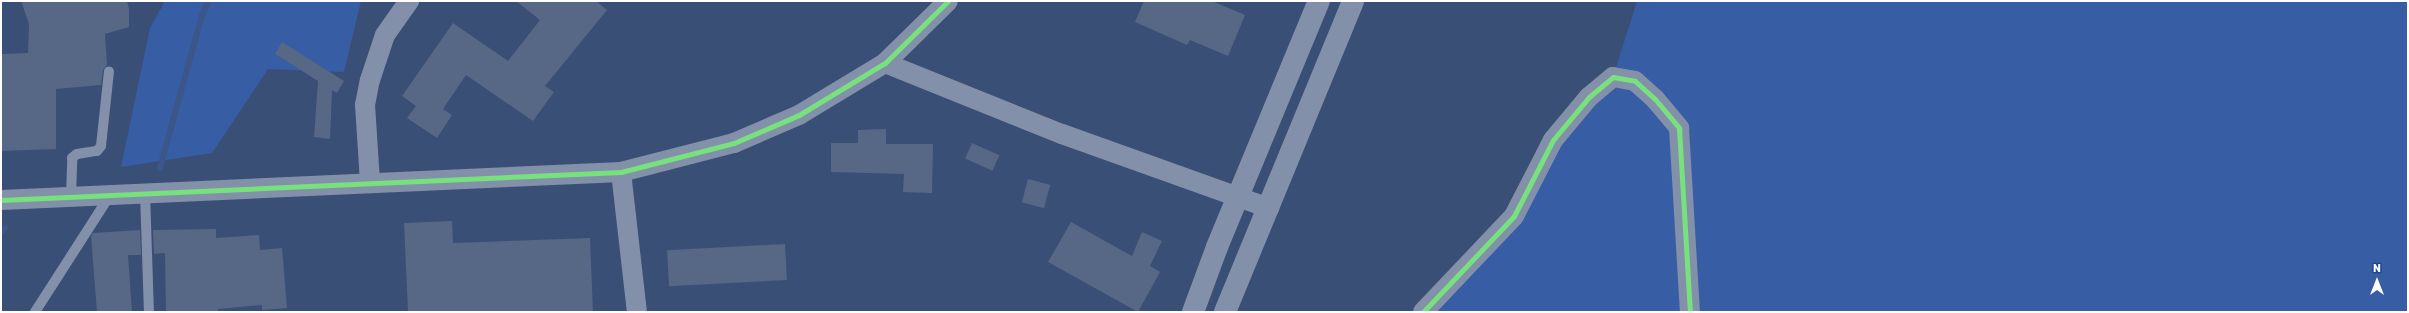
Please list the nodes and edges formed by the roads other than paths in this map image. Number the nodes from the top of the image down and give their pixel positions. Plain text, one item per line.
1 (409, 1) edge
2 (948, 1) edge
3 (1319, 1) edge
4 (1353, 1) edge
5 (885, 63) junction
6 (109, 71) dead end
7 (621, 172) junction
8 (370, 182) junction
9 (145, 193) junction
10 (110, 195) junction
11 (71, 196) junction
12 (1238, 197) junction
13 (1, 200) edge
14 (1268, 208) junction
15 (35, 312) edge
16 (149, 312) edge
17 (637, 312) edge
18 (1193, 312) edge
19 (1225, 312) edge
20 (1423, 312) edge
21 (1690, 312) edge

1 - 8 street
2 - 5 street
3 - 12 street
4 - 14 street
5 - 7 street
5 - 12 street
6 - 11 lane
7 - 8 street
7 - 17 street
8 - 9 street
9 - 10 street
9 - 16 lane
10 - 11 street
10 - 15 lane
11 - 13 street
12 - 14 street
12 - 18 street
14 - 19 street
20 - 21 street

